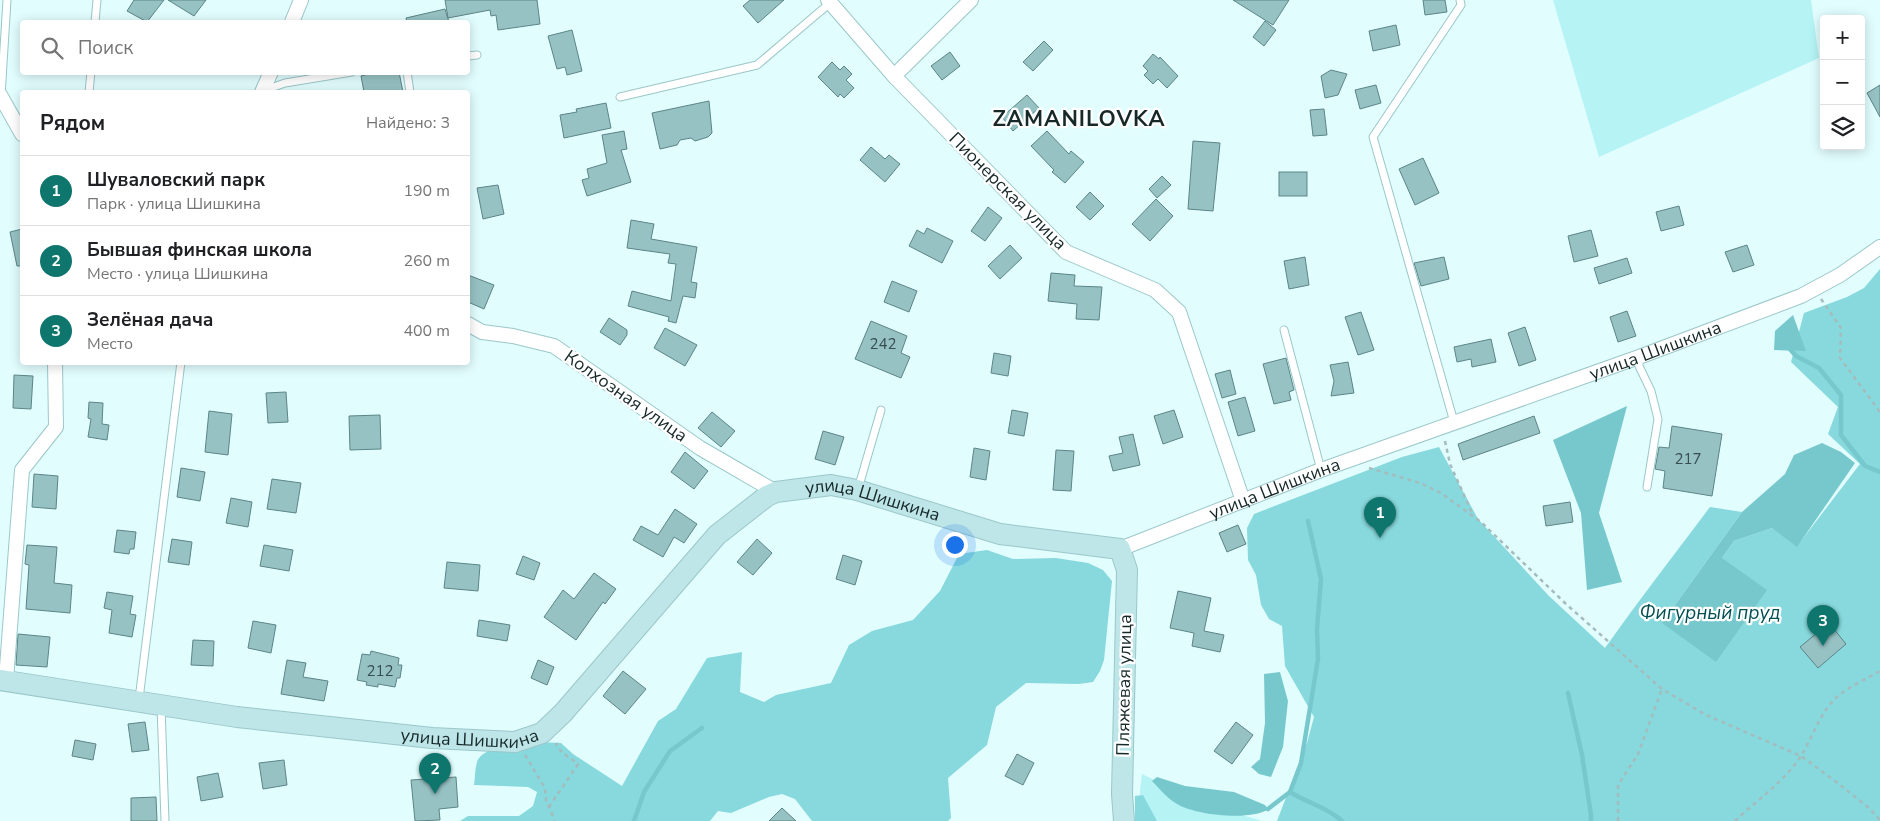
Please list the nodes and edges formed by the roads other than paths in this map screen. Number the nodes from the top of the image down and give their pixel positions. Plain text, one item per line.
1 (7, 0) edge
2 (97, 0) edge
3 (301, 0) edge
4 (971, 0) edge
5 (1460, 0) edge
6 (829, 1) edge
7 (95, 20) edge
8 (293, 20) edge
9 (477, 55) dead end
10 (470, 56) edge
11 (91, 75) edge
12 (270, 75) edge
13 (335, 75) edge
14 (407, 75) edge
15 (894, 76) junction
16 (285, 84) junction
17 (89, 90) edge
18 (263, 90) edge
19 (266, 90) edge
20 (284, 90) edge
21 (410, 90) edge
22 (0, 95) edge
23 (620, 97) dead end
24 (20, 130) edge
25 (1880, 247) edge
26 (470, 325) edge
27 (1284, 330) dead end
28 (1639, 357) junction
29 (55, 365) edge
30 (181, 365) edge
31 (881, 410) dead end
32 (1448, 424) junction
33 (1321, 470) junction
34 (1647, 487) dead end
35 (857, 490) junction
36 (776, 492) junction
37 (1244, 501) junction
38 (1120, 549) junction
39 (3, 680) edge
40 (138, 701) junction
41 (161, 706) junction
42 (165, 821) edge
43 (1124, 821) edge

1 - 22 lane
2 - 7 lane
3 - 8 street
4 - 15 street
5 - 32 lane
6 - 15 street, Пионерская улица
6 - 23 lane
9 - 10 lane
11 - 17 lane
12 - 18 street
13 - 16 lane
14 - 21 lane
15 - 37 street, Пионерская улица
16 - 19 lane
16 - 20 lane
22 - 24 street
25 - 28 street, улица Шишкина
26 - 36 street, Колхозная улица
27 - 33 lane
28 - 32 street, улица Шишкина
28 - 34 lane
29 - 39 street
30 - 40 lane
31 - 35 lane
32 - 33 street, улица Шишкина
33 - 37 street, улица Шишкина
35 - 36 street, улица Шишкина
35 - 38 street, улица Шишкина
36 - 41 street, улица Шишкина
37 - 38 street, улица Шишкина
38 - 43 street, Пляжевая улица
39 - 40 street, улица Шишкина
40 - 41 street, улица Шишкина
41 - 42 lane

